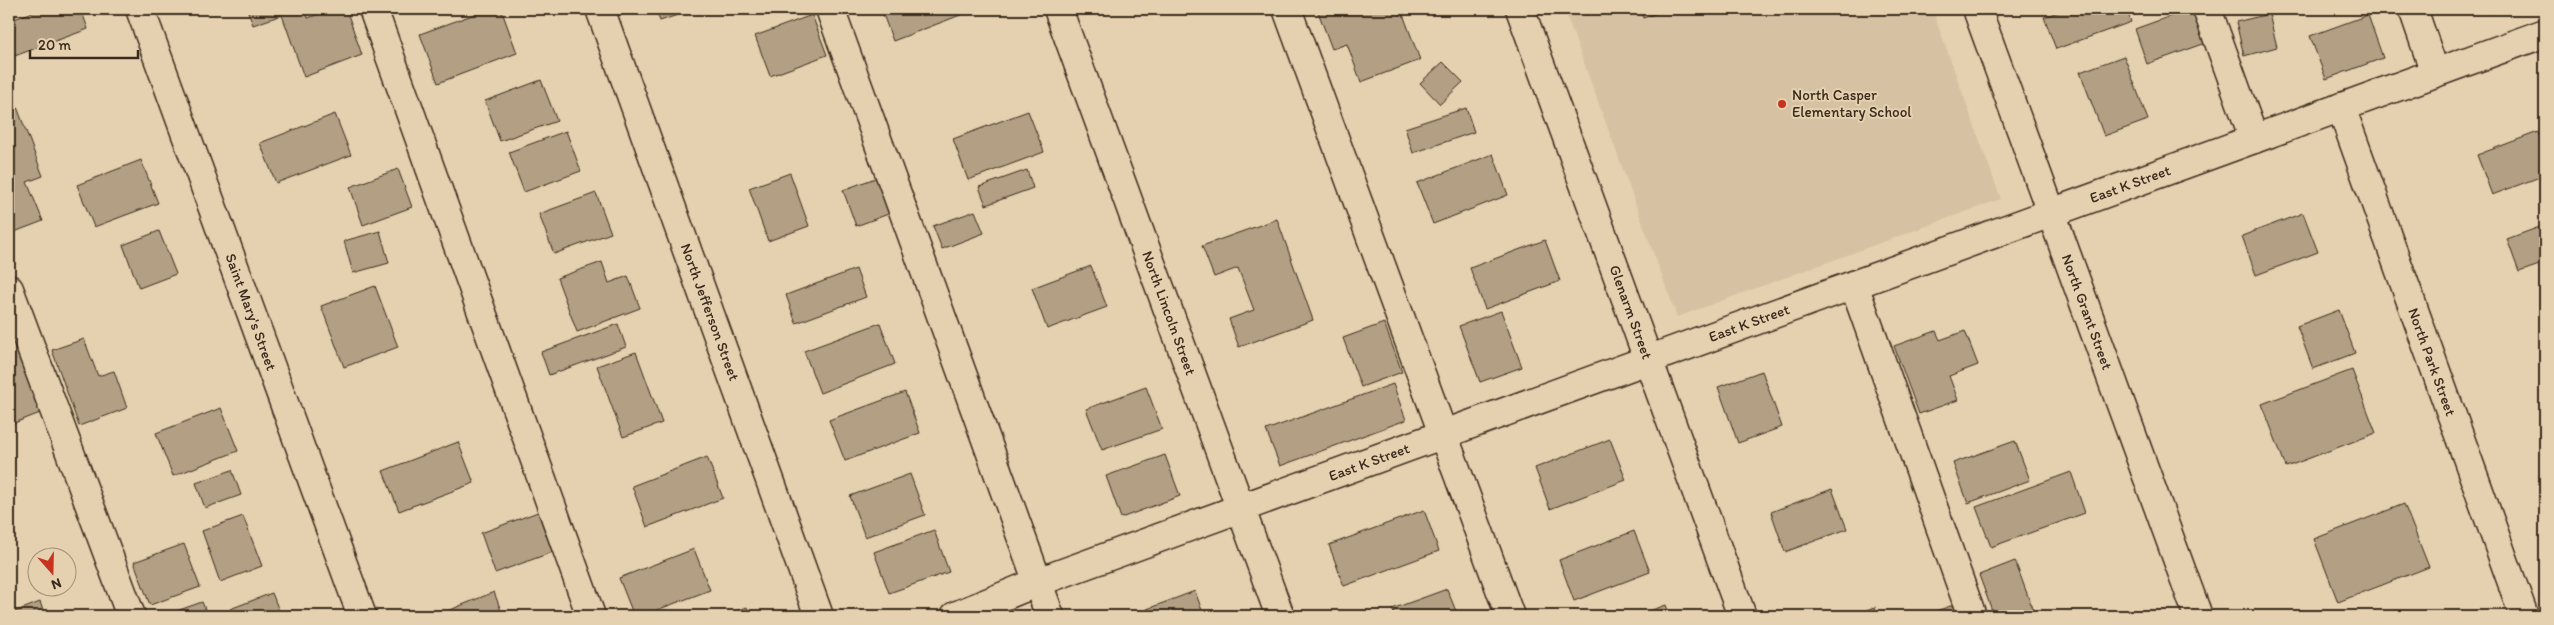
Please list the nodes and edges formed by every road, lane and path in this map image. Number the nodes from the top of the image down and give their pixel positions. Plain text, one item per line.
1 (140, 9) edge
2 (373, 9) edge
3 (600, 9) edge
4 (830, 9) edge
5 (1058, 9) edge
6 (1287, 9) edge
7 (1520, 9) edge
8 (1977, 9) edge
9 (2207, 9) edge
10 (2413, 9) edge
11 (2545, 33) edge
12 (2435, 73) junction
13 (2341, 107) junction
14 (2254, 139) junction
15 (2051, 213) junction
16 (1854, 285) junction
17 (9, 289) edge
18 (1649, 360) junction
19 (1444, 435) junction
20 (1240, 509) junction
21 (1038, 582) junction
22 (131, 616) edge
23 (362, 616) edge
24 (591, 616) edge
25 (819, 616) edge
26 (955, 616) edge
27 (1050, 616) edge
28 (1280, 616) edge
29 (1510, 616) edge
30 (1742, 616) edge
31 (1972, 616) edge
32 (2198, 616) edge
33 (2524, 616) edge

1 - 23 street, Saint Mary's Street
2 - 24 street
3 - 25 street, North Jefferson Street
4 - 21 street
5 - 20 street, North Lincoln Street
6 - 19 street
7 - 18 street, Glenarm Street
8 - 15 street, North Grant Street
9 - 14 street
10 - 12 street
11 - 12 street, East K Street
12 - 13 street, East K Street
13 - 14 street, East K Street
13 - 33 street, North Park Street
14 - 15 street, East K Street
15 - 16 street, East K Street
15 - 32 street, North Grant Street
16 - 18 street, East K Street
16 - 31 street
17 - 22 street
18 - 19 street, East K Street
18 - 30 street, Glenarm Street
19 - 20 street, East K Street
19 - 29 street
20 - 21 street, East K Street
20 - 28 street, North Lincoln Street
21 - 26 street, East K Street
21 - 27 street

